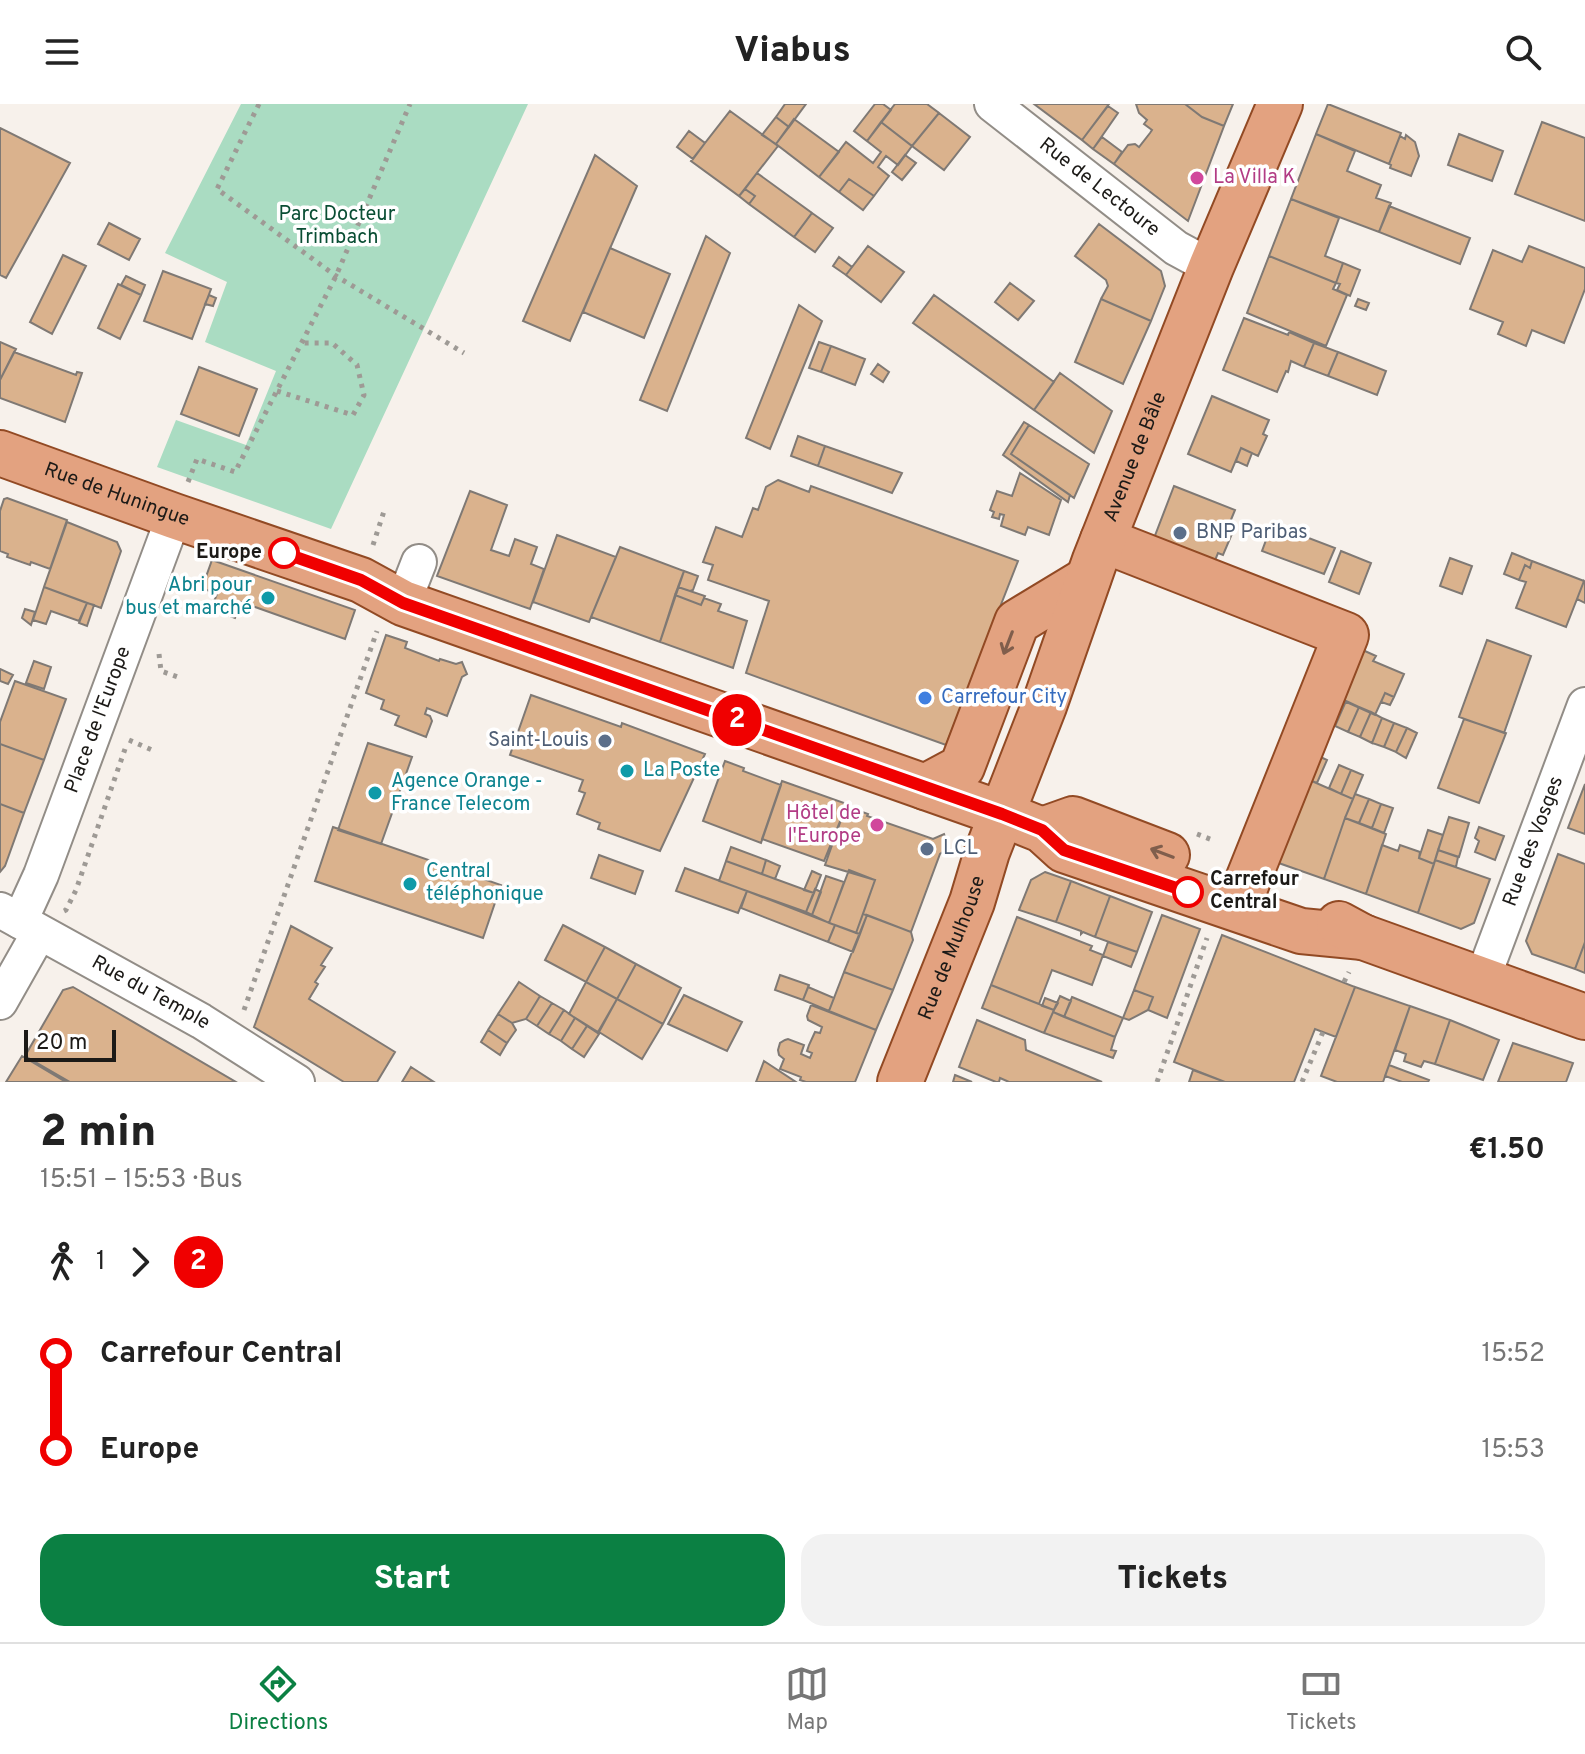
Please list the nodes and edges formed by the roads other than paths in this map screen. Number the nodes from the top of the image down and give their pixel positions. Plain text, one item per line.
1 (992, 104) edge
2 (1280, 104) edge
3 (1211, 267) junction
4 (0, 453) edge
5 (174, 516) junction
6 (1095, 560) junction
7 (419, 562) dead end
8 (392, 612) junction
9 (1585, 705) edge
10 (925, 787) junction
11 (1002, 814) junction
12 (1233, 894) junction
13 (20, 921) edge
14 (1482, 980) junction
15 (0, 1002) edge
16 (1585, 1017) edge
17 (297, 1082) edge
18 (900, 1082) edge

1 - 3 street, Rue de Lectoure
2 - 3 main road, Avenue de Bâle
3 - 6 main road, Avenue de Bâle
4 - 5 main road, Rue de Huningue
5 - 8 main road, Rue de Huningue
5 - 13 street, Place de l'Europe
6 -> 10 main road
6 - 11 main road, Avenue de Bâle
6 - 12 main road
7 - 8 street
8 - 10 main road, Rue de Huningue
9 - 14 street, Rue des Vosges
10 - 11 main road, Rue de Huningue
11 - 12 main road, Rue de Huningue
11 - 18 main road, Rue de Mulhouse
12 - 14 main road, Rue de Huningue
13 - 15 street, Place de l'Europe
13 - 17 street, Rue du Temple
14 - 16 main road, Rue de Huningue

